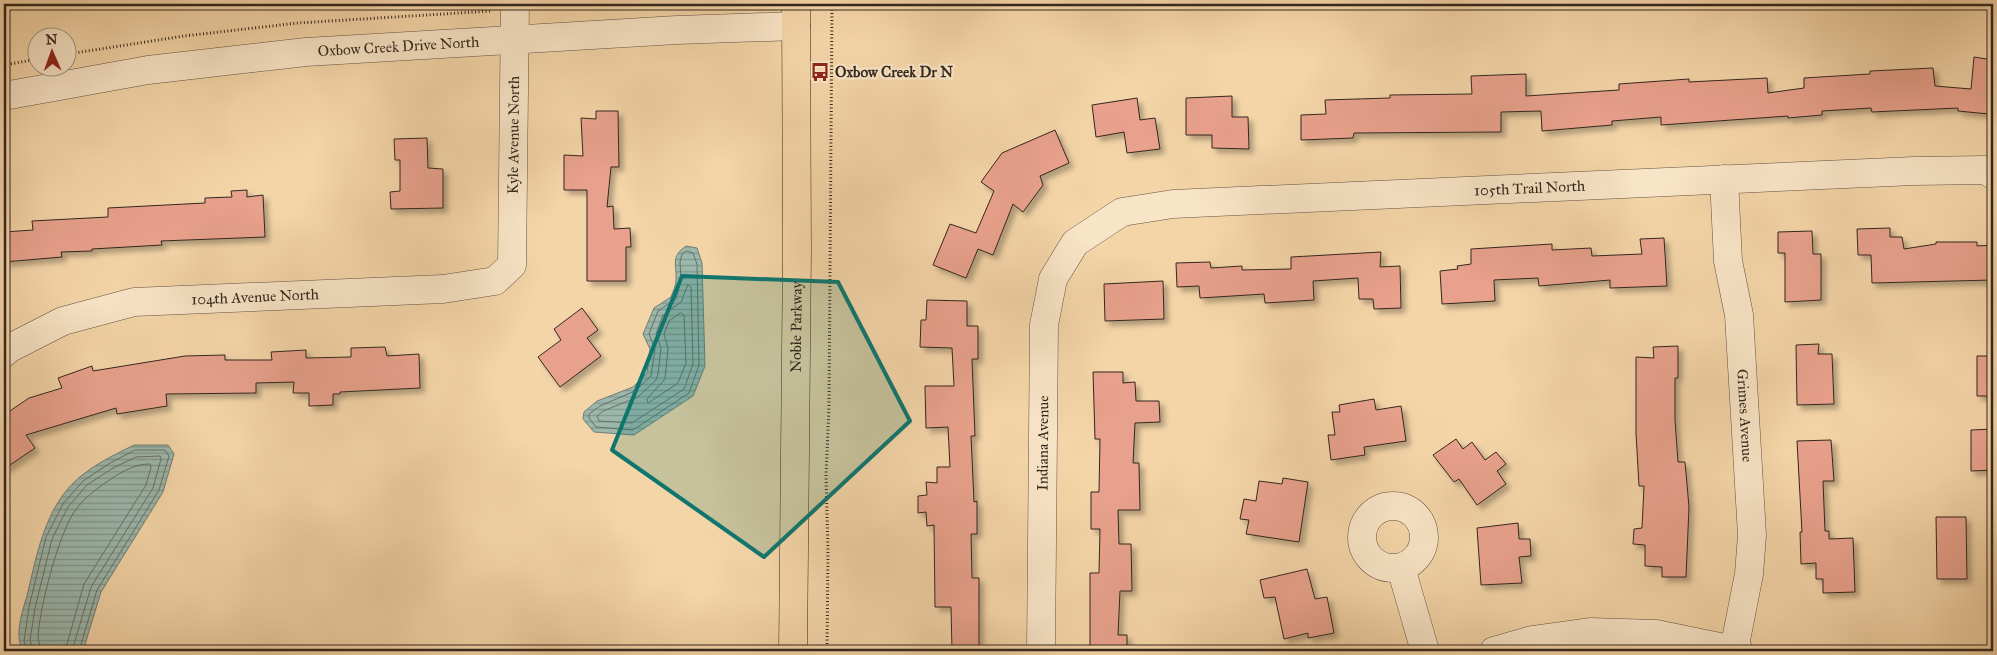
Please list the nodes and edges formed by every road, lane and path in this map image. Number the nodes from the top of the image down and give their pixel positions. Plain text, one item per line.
1 (832, 4) edge
2 (503, 7) edge
3 (796, 15) edge
4 (513, 38) junction
5 (78, 52) edge
6 (28, 61) edge
7 (4, 65) edge
8 (4, 96) edge
9 (1993, 175) edge
10 (1724, 180) junction
11 (1075, 243) joint
12 (512, 265) joint
13 (4, 353) edge
14 (1401, 568) dead end
15 (1736, 650) edge
16 (793, 651) edge
17 (827, 651) edge
18 (1041, 651) edge
19 (1425, 651) edge
20 (1494, 651) edge

1 - 17 path
2 - 4 street, Kyle Avenue North
2 - 5 path
3 - 4 street, Oxbow Creek Drive North
3 - 16 main road, Noble Parkway
4 - 8 street, Oxbow Creek Drive North
4 - 12 street, Kyle Avenue North
6 - 7 path
9 - 10 street, 105th Trail North
10 - 11 street, 105th Trail North
10 - 15 street, Grimes Avenue
11 - 18 street, Indiana Avenue
12 - 13 street, 104th Avenue North
14 - 19 street
15 - 20 street

